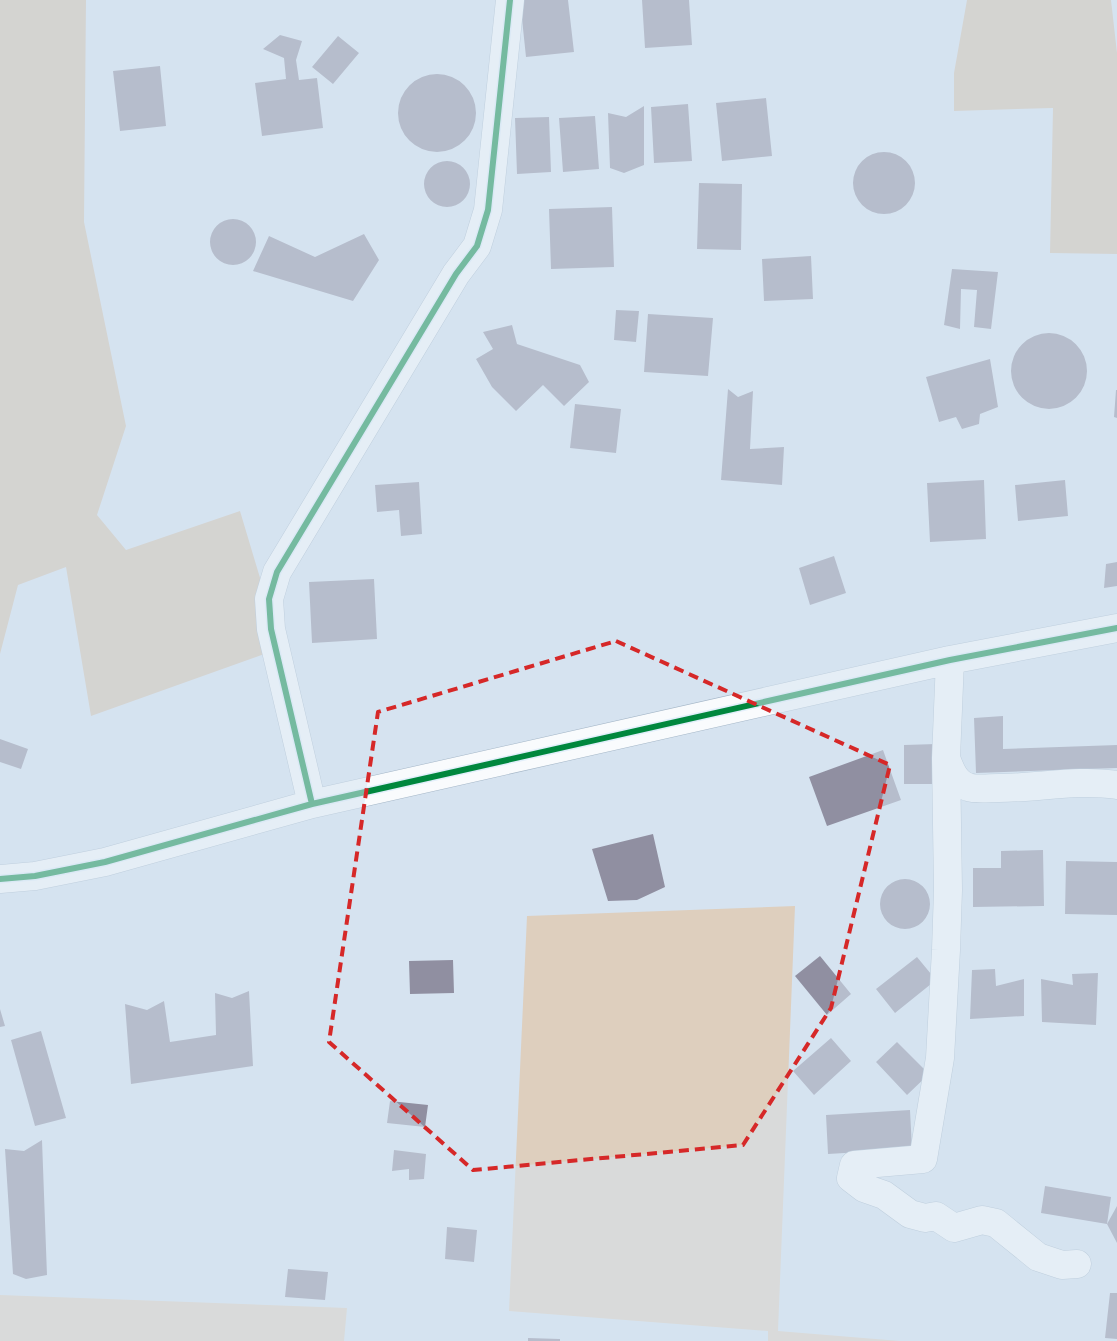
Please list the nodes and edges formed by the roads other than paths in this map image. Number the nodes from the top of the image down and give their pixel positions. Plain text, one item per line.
1 (510, 0) edge
2 (1117, 628) edge
3 (950, 660) junction
4 (946, 758) junction
5 (1117, 785) edge
6 (312, 804) junction
7 (0, 879) edge
8 (1077, 1264) dead end

1 - 6 street
2 - 3 street
3 - 4 street
3 - 6 street
4 - 5 street
4 - 8 street
6 - 7 street

